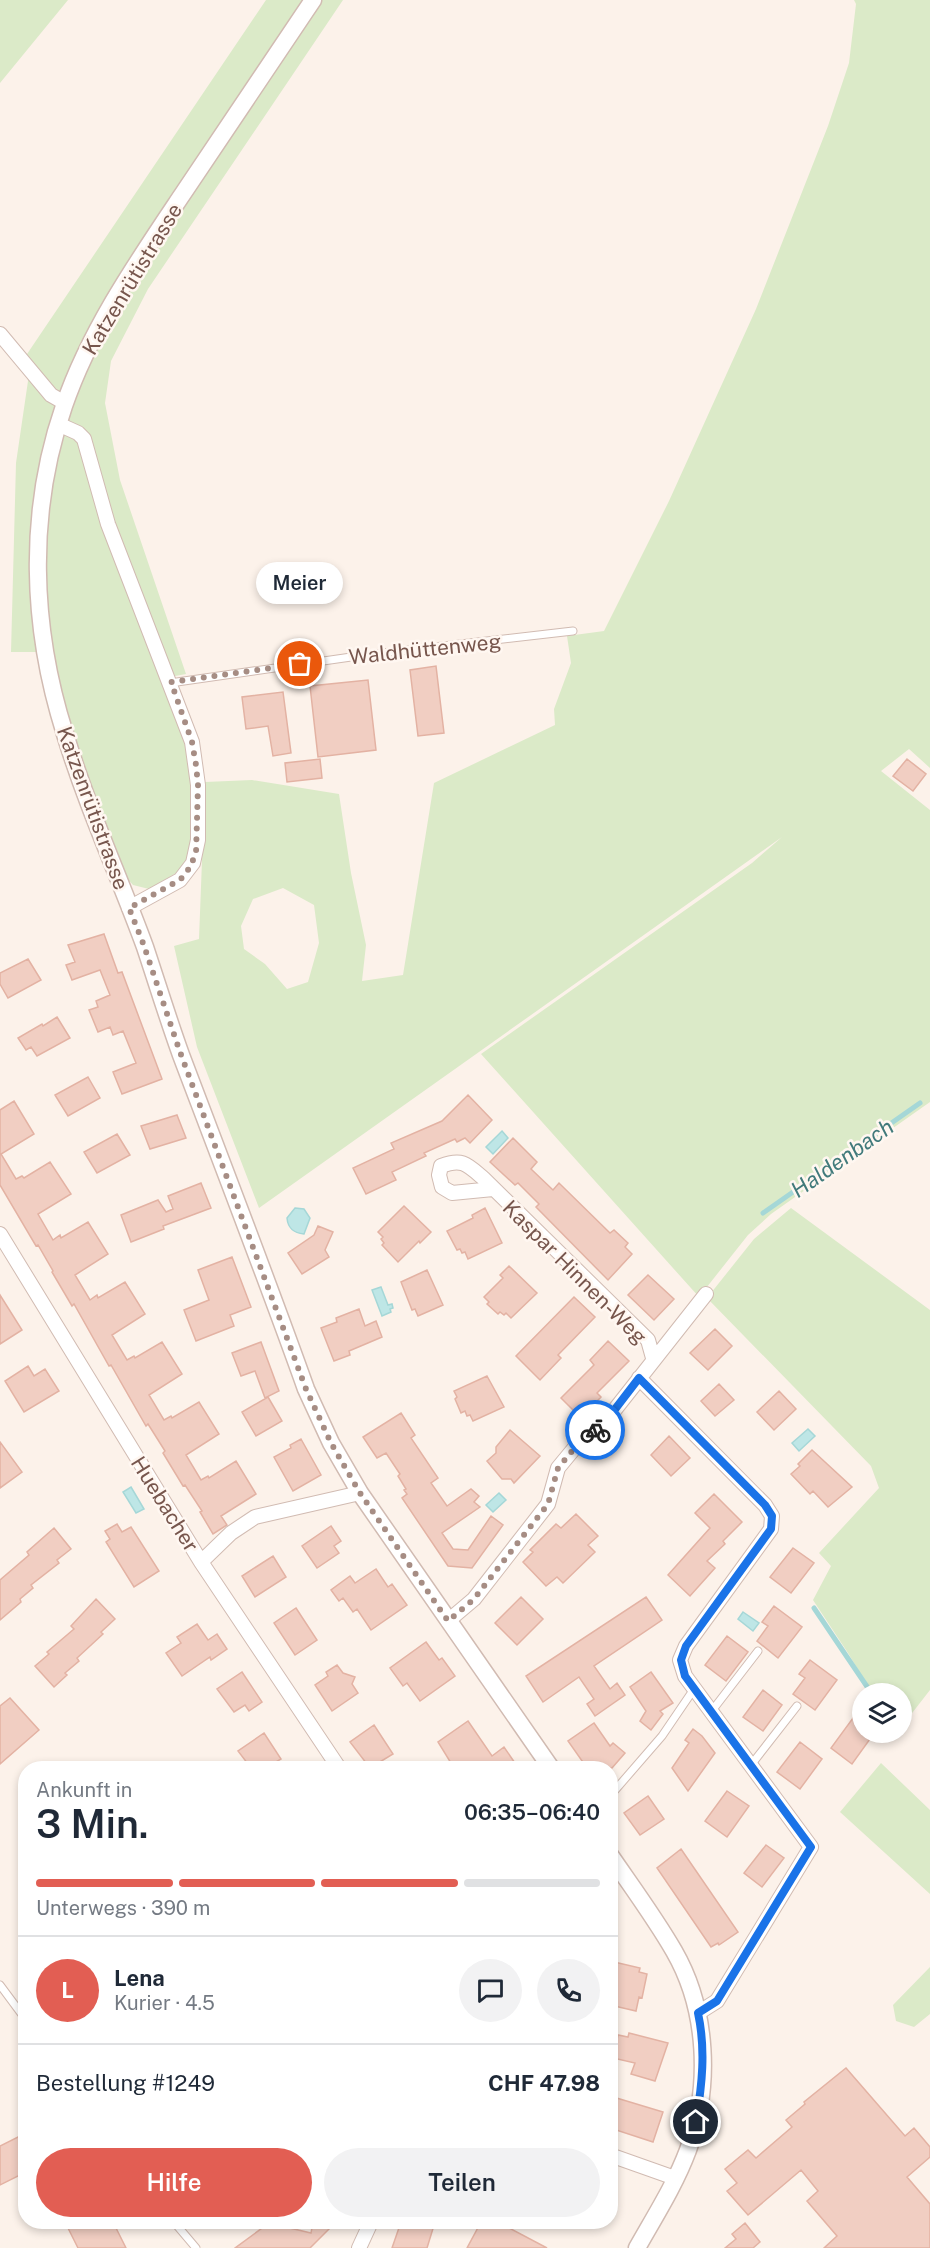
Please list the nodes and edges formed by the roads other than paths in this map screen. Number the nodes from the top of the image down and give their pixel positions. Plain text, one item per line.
1 (313, 0) edge
2 (0, 334) edge
3 (65, 403) junction
4 (58, 424) junction
5 (573, 631) dead end
6 (171, 682) junction
7 (129, 908) junction
8 (493, 1189) dead end
9 (0, 1234) edge
10 (706, 1294) dead end
11 (653, 1358) junction
12 (639, 1378) junction
13 (360, 1493) junction
14 (201, 1562) junction
15 (448, 1621) junction
16 (758, 1651) dead end
17 (694, 1689) junction
18 (797, 1706) dead end
19 (711, 1712) junction
20 (334, 1761) edge
21 (546, 1761) edge
22 (751, 1765) junction
23 (618, 1787) edge
24 (618, 1867) edge
25 (0, 1985) edge
26 (18, 2009) edge
27 (698, 2013) junction
28 (618, 2158) edge
29 (675, 2178) junction
30 (180, 2229) edge
31 (368, 2229) edge
32 (196, 2248) edge
33 (359, 2248) edge
34 (637, 2248) edge

1 - 3 street, Katzenrütistrasse
2 - 3 street
3 - 4 street, Katzenrütistrasse
4 - 6 street
4 - 7 street, Katzenrütistrasse
5 - 6 lane, Waldhüttenweg
6 - 7 street
7 - 13 street, Katzenrütistrasse
8 - 11 street, Kaspar Hinnen-Weg
9 - 14 street, Huebacher
10 - 11 street
11 - 12 street
12 - 15 street
12 - 17 street
13 - 14 street
13 - 15 street, Katzenrütistrasse
14 - 20 street, Huebacher
15 - 21 street, Katzenrütistrasse
16 - 19 lane
17 - 19 street
17 - 23 lane
18 - 22 lane
19 - 22 street
22 - 27 street
24 - 27 street
25 - 26 lane
27 - 29 street
28 - 29 street
29 - 34 street
30 - 32 lane
31 - 33 street

